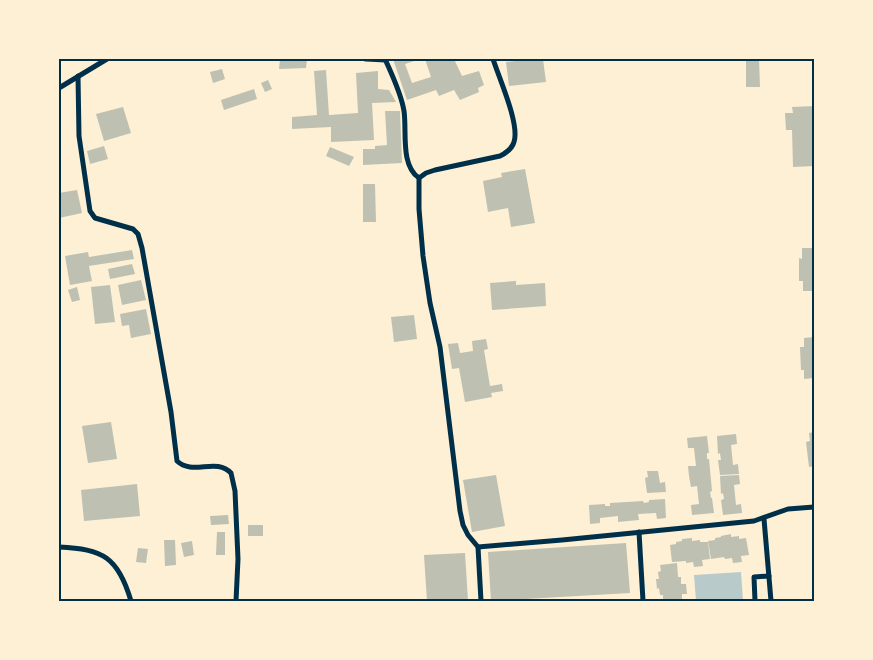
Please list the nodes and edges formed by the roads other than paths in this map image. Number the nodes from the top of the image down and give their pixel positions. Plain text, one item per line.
1 (107, 59) edge
2 (366, 59) edge
3 (493, 59) edge
4 (385, 60) edge
5 (78, 76) junction
6 (59, 88) edge
7 (419, 178) junction
8 (814, 507) edge
9 (764, 519) junction
10 (639, 532) junction
11 (478, 546) junction
12 (59, 547) edge
13 (769, 576) junction
14 (131, 601) edge
15 (236, 601) edge
16 (481, 601) edge
17 (643, 601) edge
18 (755, 601) edge
19 (771, 601) edge

1 - 5 street
2 - 4 street
3 - 7 street
4 - 7 street
5 - 6 street
5 - 15 street
7 - 11 street
8 - 9 street
9 - 10 street
9 - 13 street
10 - 11 street
10 - 17 street
11 - 16 street
12 - 14 street
13 - 18 street
13 - 19 street

